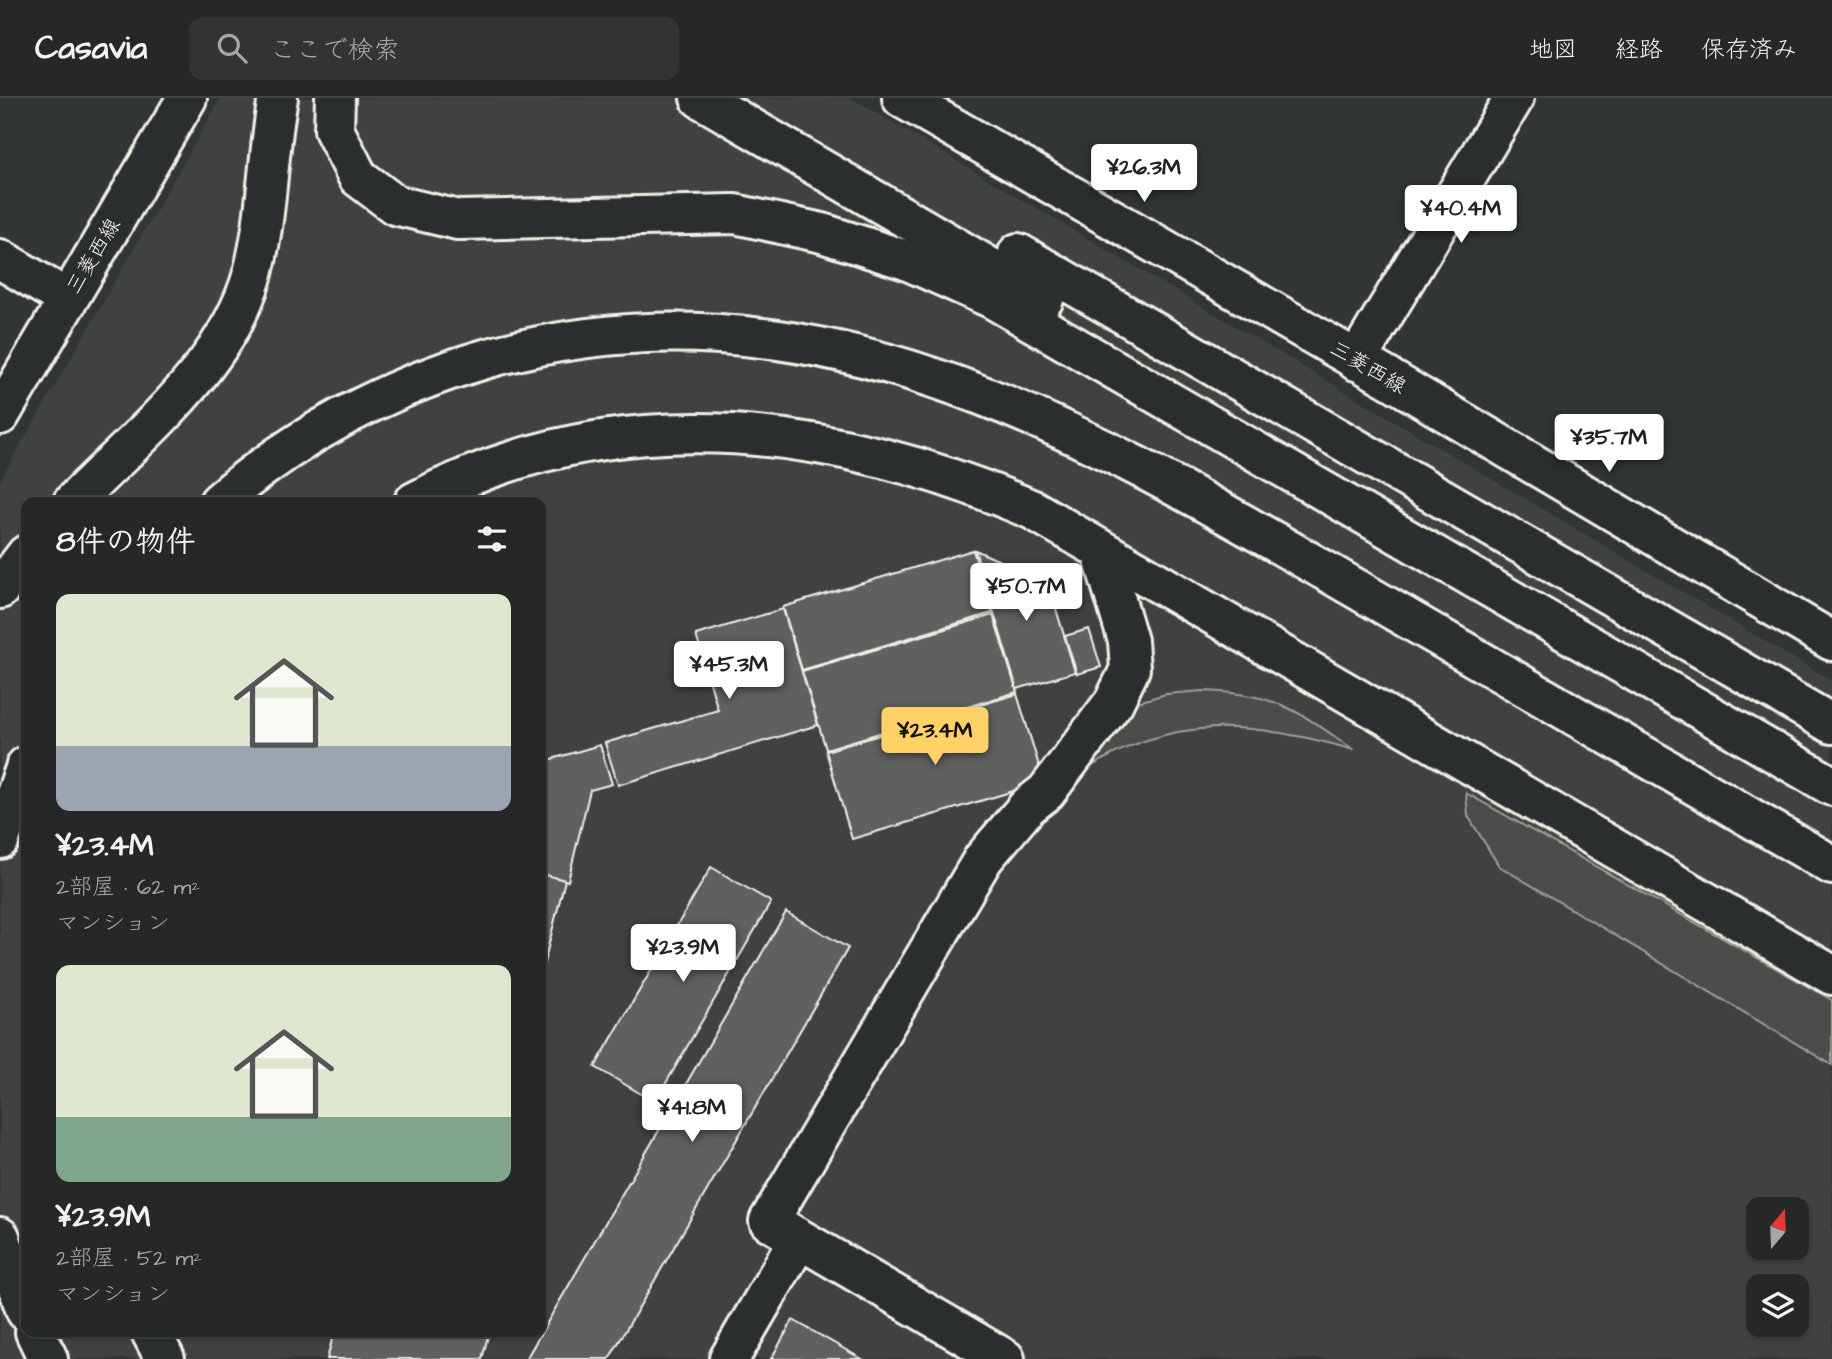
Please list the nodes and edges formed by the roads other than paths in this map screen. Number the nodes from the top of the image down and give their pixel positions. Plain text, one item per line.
1 (187, 98) edge
2 (278, 98) edge
3 (335, 98) edge
4 (700, 98) edge
5 (750, 98) edge
6 (902, 98) edge
7 (1514, 98) edge
8 (0, 259) edge
9 (67, 299) junction
10 (1356, 361) junction
11 (0, 415) edge
12 (78, 497) edge
13 (226, 497) edge
14 (426, 497) edge
15 (1101, 550) junction
16 (21, 562) edge
17 (0, 589) edge
18 (1832, 641) edge
19 (1832, 724) edge
20 (1832, 759) edge
21 (21, 780) edge
22 (1832, 786) edge
23 (0, 839) edge
24 (1832, 865) edge
25 (1832, 975) edge
26 (0, 1237) edge
27 (799, 1239) junction
28 (21, 1297) edge
29 (37, 1337) edge
30 (154, 1337) edge
31 (48, 1359) edge
32 (165, 1359) edge
33 (729, 1359) edge
34 (1005, 1359) edge

1 - 9 street, 三菱西線
2 - 12 street
3 - 22 street
4 - 20 street
5 - 19 street
6 - 10 street, 三菱西線
7 - 10 street
8 - 9 street
9 - 11 street, 三菱西線
10 - 18 street, 三菱西線
13 - 24 street
14 - 15 street
15 - 25 street
15 - 27 street
16 - 17 street
21 - 23 street
26 - 28 street
27 - 33 street
27 - 34 street
29 - 31 street
30 - 32 street

